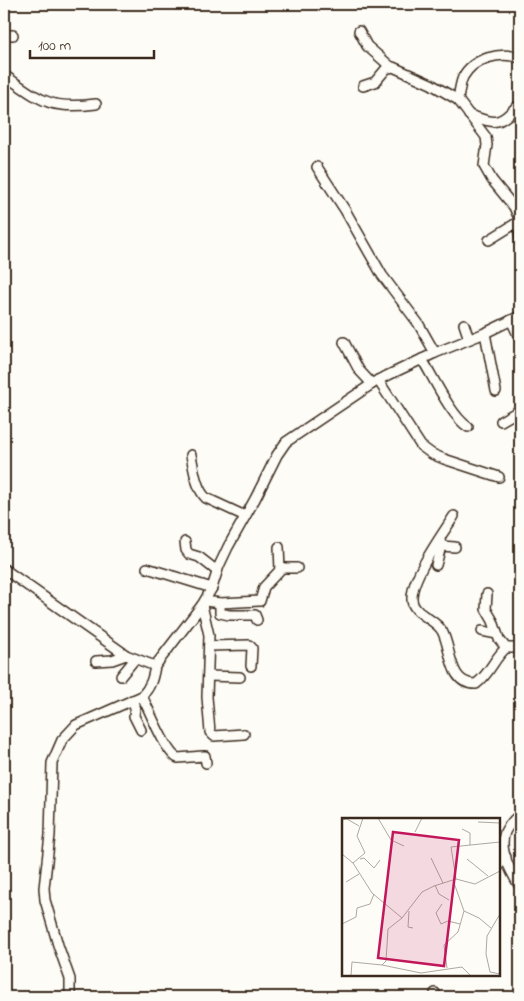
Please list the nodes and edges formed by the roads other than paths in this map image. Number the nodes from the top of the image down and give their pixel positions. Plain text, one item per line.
1 (359, 31) dead end
2 (520, 58) edge
3 (391, 68) junction
4 (4, 75) edge
5 (363, 86) dead end
6 (458, 100) junction
7 (96, 104) dead end
8 (516, 107) dead end
9 (468, 115) junction
10 (317, 167) dead end
11 (518, 222) junction
12 (520, 239) edge
13 (489, 240) dead end
14 (520, 316) edge
15 (510, 320) junction
16 (464, 324) dead end
17 (485, 333) junction
18 (468, 339) junction
19 (520, 339) edge
20 (344, 342) dead end
21 (435, 352) junction
22 (422, 359) junction
23 (375, 382) junction
24 (496, 391) dead end
25 (520, 410) edge
26 (502, 421) dead end
27 (468, 427) dead end
28 (191, 455) dead end
29 (499, 477) dead end
30 (246, 516) junction
31 (454, 516) dead end
32 (185, 542) dead end
33 (440, 542) junction
34 (279, 547) dead end
35 (455, 547) dead end
36 (436, 565) dead end
37 (147, 568) dead end
38 (280, 568) junction
39 (297, 568) dead end
40 (4, 569) edge
41 (217, 571) junction
42 (212, 588) junction
43 (486, 594) dead end
44 (204, 603) junction
45 (220, 603) junction
46 (257, 620) dead end
47 (482, 631) dead end
48 (497, 634) junction
49 (209, 646) junction
50 (506, 648) junction
51 (520, 648) edge
52 (130, 657) junction
53 (96, 661) dead end
54 (155, 666) junction
55 (252, 666) dead end
56 (121, 676) dead end
57 (208, 676) junction
58 (240, 677) dead end
59 (142, 696) junction
60 (132, 700) junction
61 (141, 730) dead end
62 (244, 734) dead end
63 (206, 763) dead end
64 (517, 817) edge
65 (520, 831) edge
66 (506, 857) junction
67 (499, 865) edge
68 (520, 887) edge
69 (70, 997) edge

1 - 3 street
2 - 6 street
3 - 5 street
3 - 6 street
4 - 7 street
6 - 9 street
8 - 9 street
9 - 11 street
10 - 21 street
11 - 12 street
11 - 13 street
14 - 15 street
15 - 17 street
15 - 19 street
16 - 18 street
17 - 18 street
17 - 24 street
18 - 21 street
20 - 23 street
21 - 22 street
22 - 23 street
22 - 27 street
23 - 29 street
23 - 30 street
25 - 26 street
28 - 30 street
30 - 41 street
31 - 33 street
32 - 41 street
33 - 35 street
33 - 36 street
33 - 50 street
34 - 38 street
37 - 42 street
38 - 39 street
38 - 45 street
40 - 52 street
41 - 42 street
42 - 44 street
43 - 48 street
44 - 45 street
44 - 49 street
44 - 54 street
45 - 46 street
47 - 48 street
48 - 50 street
49 - 55 street
49 - 57 street
50 - 51 street
52 - 53 street
52 - 54 street
52 - 56 street
54 - 59 street
57 - 58 street
57 - 62 street
59 - 60 street
59 - 63 street
60 - 61 street
60 - 69 street
64 - 65 street
64 - 66 street
66 - 67 street
66 - 68 street

